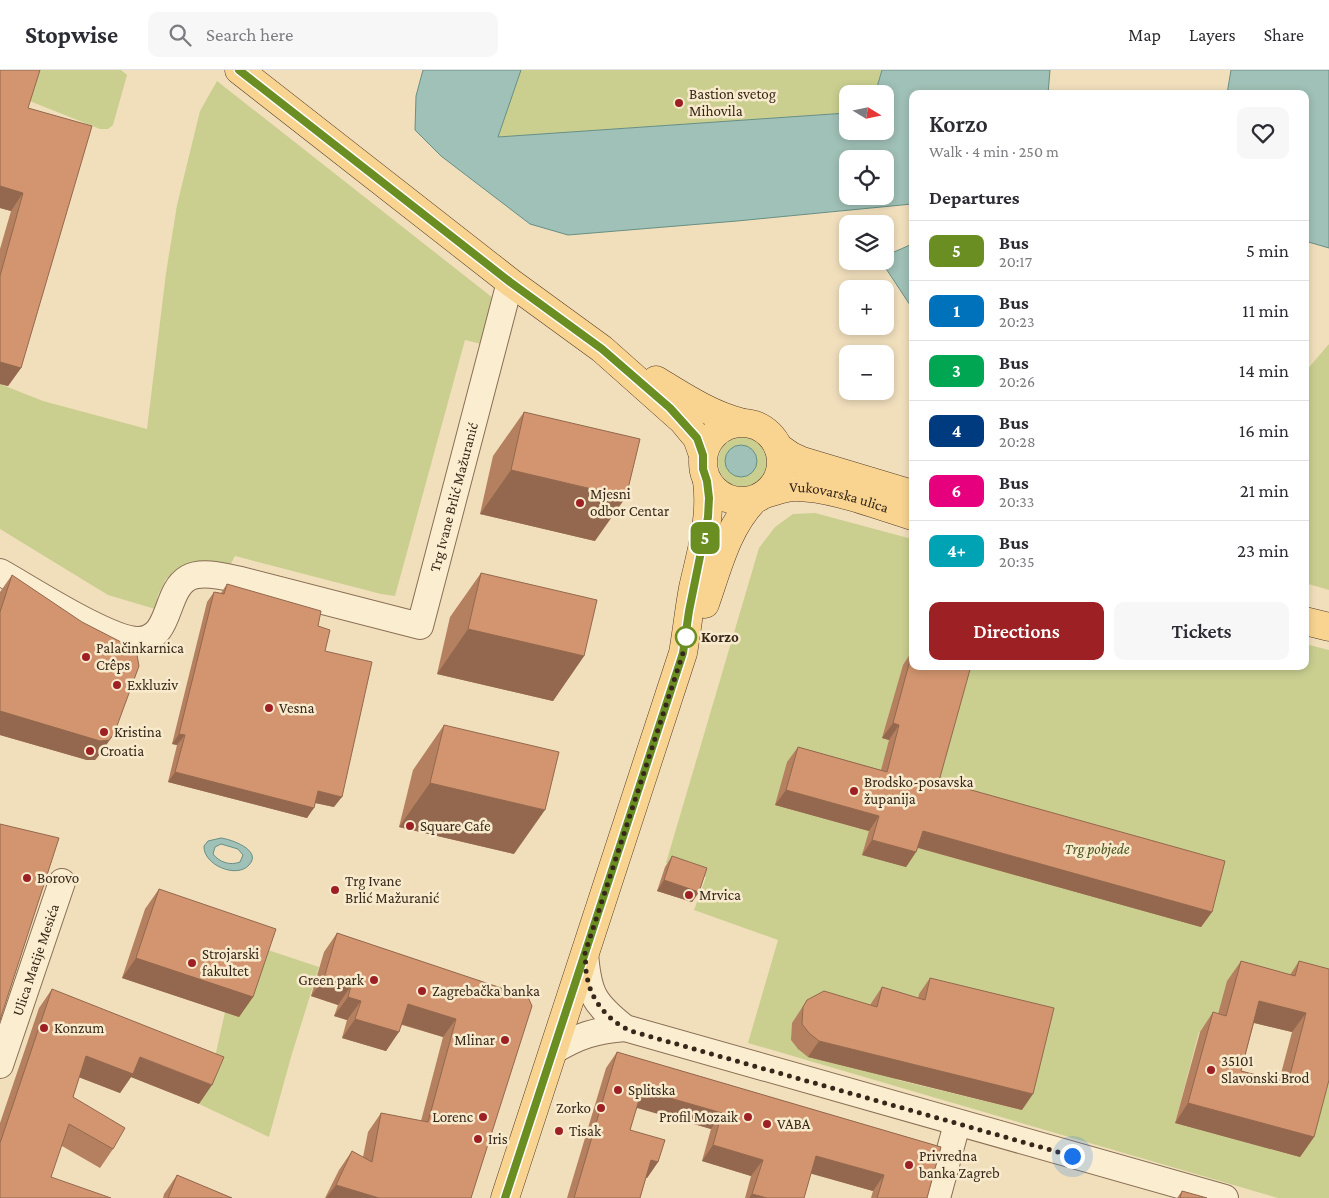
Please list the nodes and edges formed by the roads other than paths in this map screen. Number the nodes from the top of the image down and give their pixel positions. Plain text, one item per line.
1 (240, 70) edge
2 (510, 282) junction
3 (602, 349) junction
4 (740, 422) junction
5 (778, 447) junction
6 (705, 468) junction
7 (909, 493) edge
8 (760, 497) junction
9 (909, 515) edge
10 (0, 572) edge
11 (1309, 622) edge
12 (1329, 628) edge
13 (683, 653) junction
14 (62, 882) dead end
15 (585, 953) junction
16 (625, 1028) junction
17 (553, 1052) junction
18 (0, 1065) edge
19 (957, 1124) junction
20 (505, 1198) edge
21 (937, 1198) edge
22 (1225, 1198) edge

1 - 2 main road
2 - 3 main road
2 - 10 street, Trg Ivane Brlić Mažuranić
3 - 4 main road
3 - 6 main road
4 - 5 main road
4 - 6 main road
5 - 7 main road, Vukovarska ulica
5 - 8 main road
6 - 8 main road
6 - 13 main road
8 - 9 main road, Vukovarska ulica
8 - 13 main road
11 - 12 main road
13 - 15 main road
14 - 18 street, Ulica Matije Mesića
15 - 16 street
15 - 17 main road
16 - 17 street
16 - 19 street
17 - 20 main road
19 - 21 street
19 - 22 street

